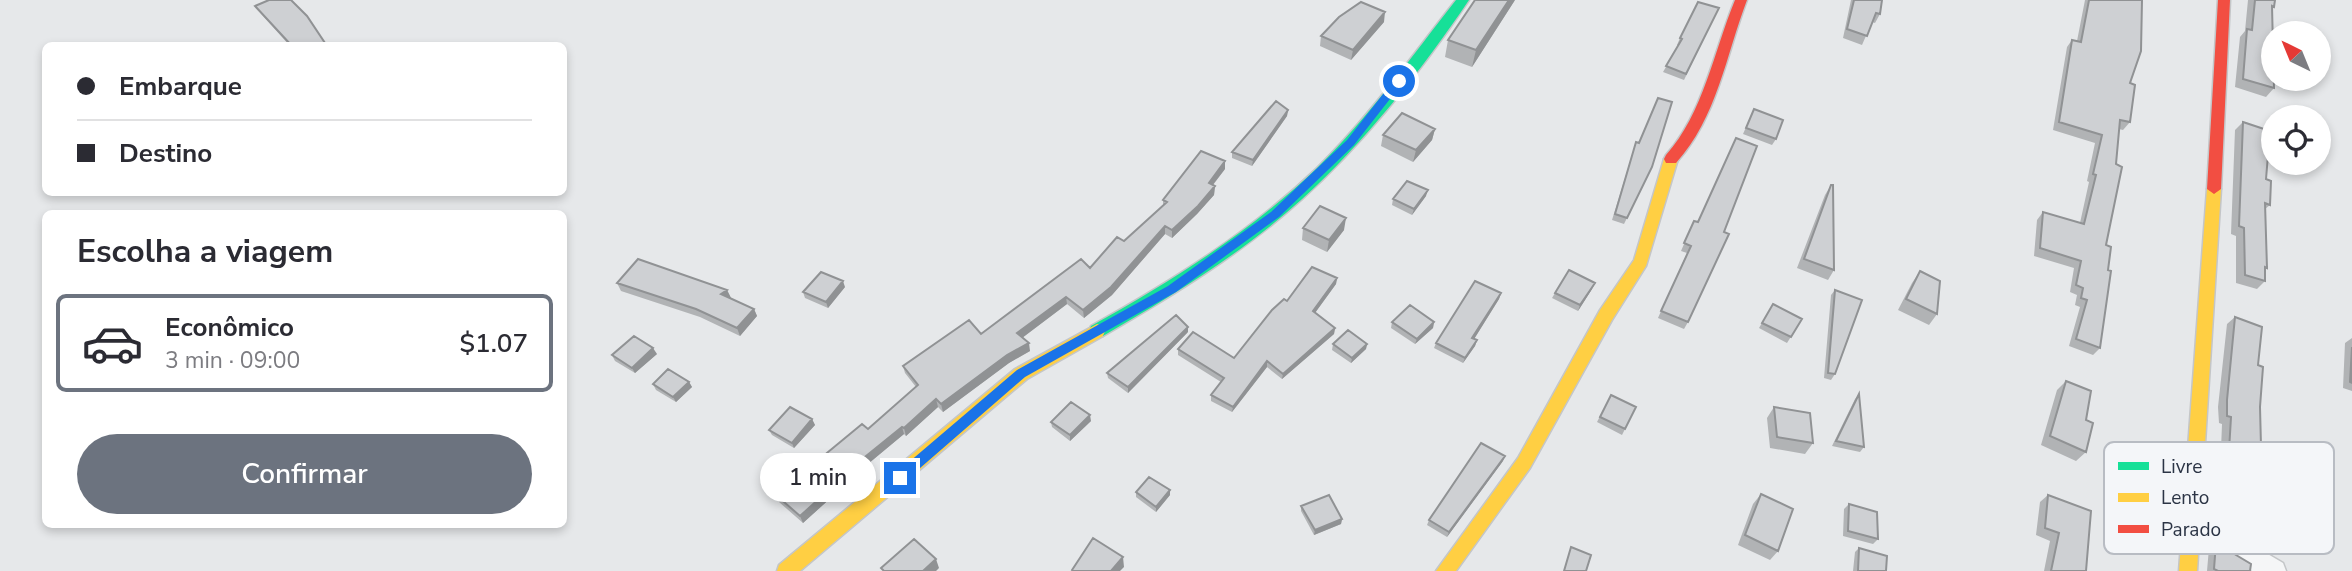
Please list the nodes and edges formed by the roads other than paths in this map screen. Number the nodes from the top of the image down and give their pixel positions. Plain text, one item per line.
1 (1463, 0) edge
2 (1741, 0) edge
3 (2224, 0) edge
4 (2198, 442) edge
5 (2246, 554) edge
6 (786, 571) edge
7 (1446, 571) edge
8 (2274, 571) edge

1 - 6 street
2 - 7 street
3 - 4 street
5 - 8 street

